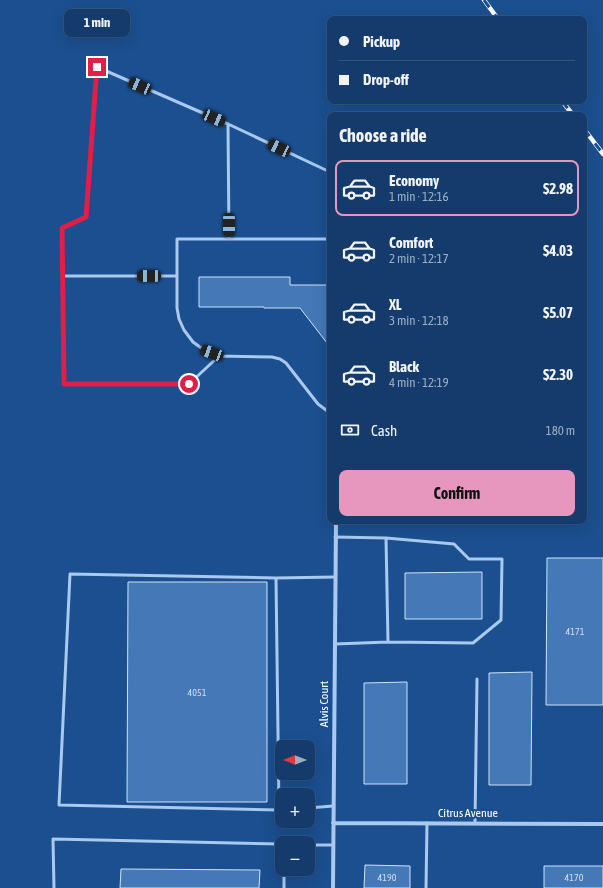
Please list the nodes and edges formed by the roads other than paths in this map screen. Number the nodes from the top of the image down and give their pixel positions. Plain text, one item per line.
1 (228, 124) junction
2 (327, 171) edge
3 (229, 239) junction
4 (327, 239) edge
5 (62, 276) junction
6 (177, 276) junction
7 (219, 356) junction
8 (327, 411) edge
9 (336, 524) edge
10 (335, 538) junction
11 (386, 538) junction
12 (335, 577) junction
13 (276, 578) junction
14 (388, 642) junction
15 (335, 644) junction
16 (477, 679) dead end
17 (281, 788) edge
18 (333, 806) junction
19 (315, 807) edge
20 (275, 810) edge
21 (333, 823) junction
22 (427, 823) junction
23 (476, 823) junction
24 (603, 824) edge
25 (275, 844) edge
26 (315, 845) edge
27 (333, 846) junction
28 (284, 876) edge
29 (54, 888) edge
30 (284, 888) edge
31 (333, 888) edge
32 (426, 888) edge

1 - 2 lane
1 - 3 lane
1 - 5 lane
3 - 4 lane
3 - 6 lane
5 - 6 lane
5 - 7 lane
6 - 7 lane
7 - 8 lane
9 - 10 street, Alvis Court
10 - 11 lane
10 - 12 street, Alvis Court
11 - 14 lane
11 - 14 lane
12 - 13 lane
12 - 15 street, Alvis Court
13 - 17 lane
13 - 20 lane
14 - 15 lane
15 - 18 street, Alvis Court
16 - 23 lane
18 - 19 lane
18 - 21 street, Alvis Court
21 - 22 street, Citrus Avenue
21 - 27 street, Alvis Court
22 - 23 street, Citrus Avenue
22 - 32 lane
23 - 24 street, Citrus Avenue
25 - 29 lane
26 - 27 lane
27 - 31 street, Alvis Court
28 - 30 lane

